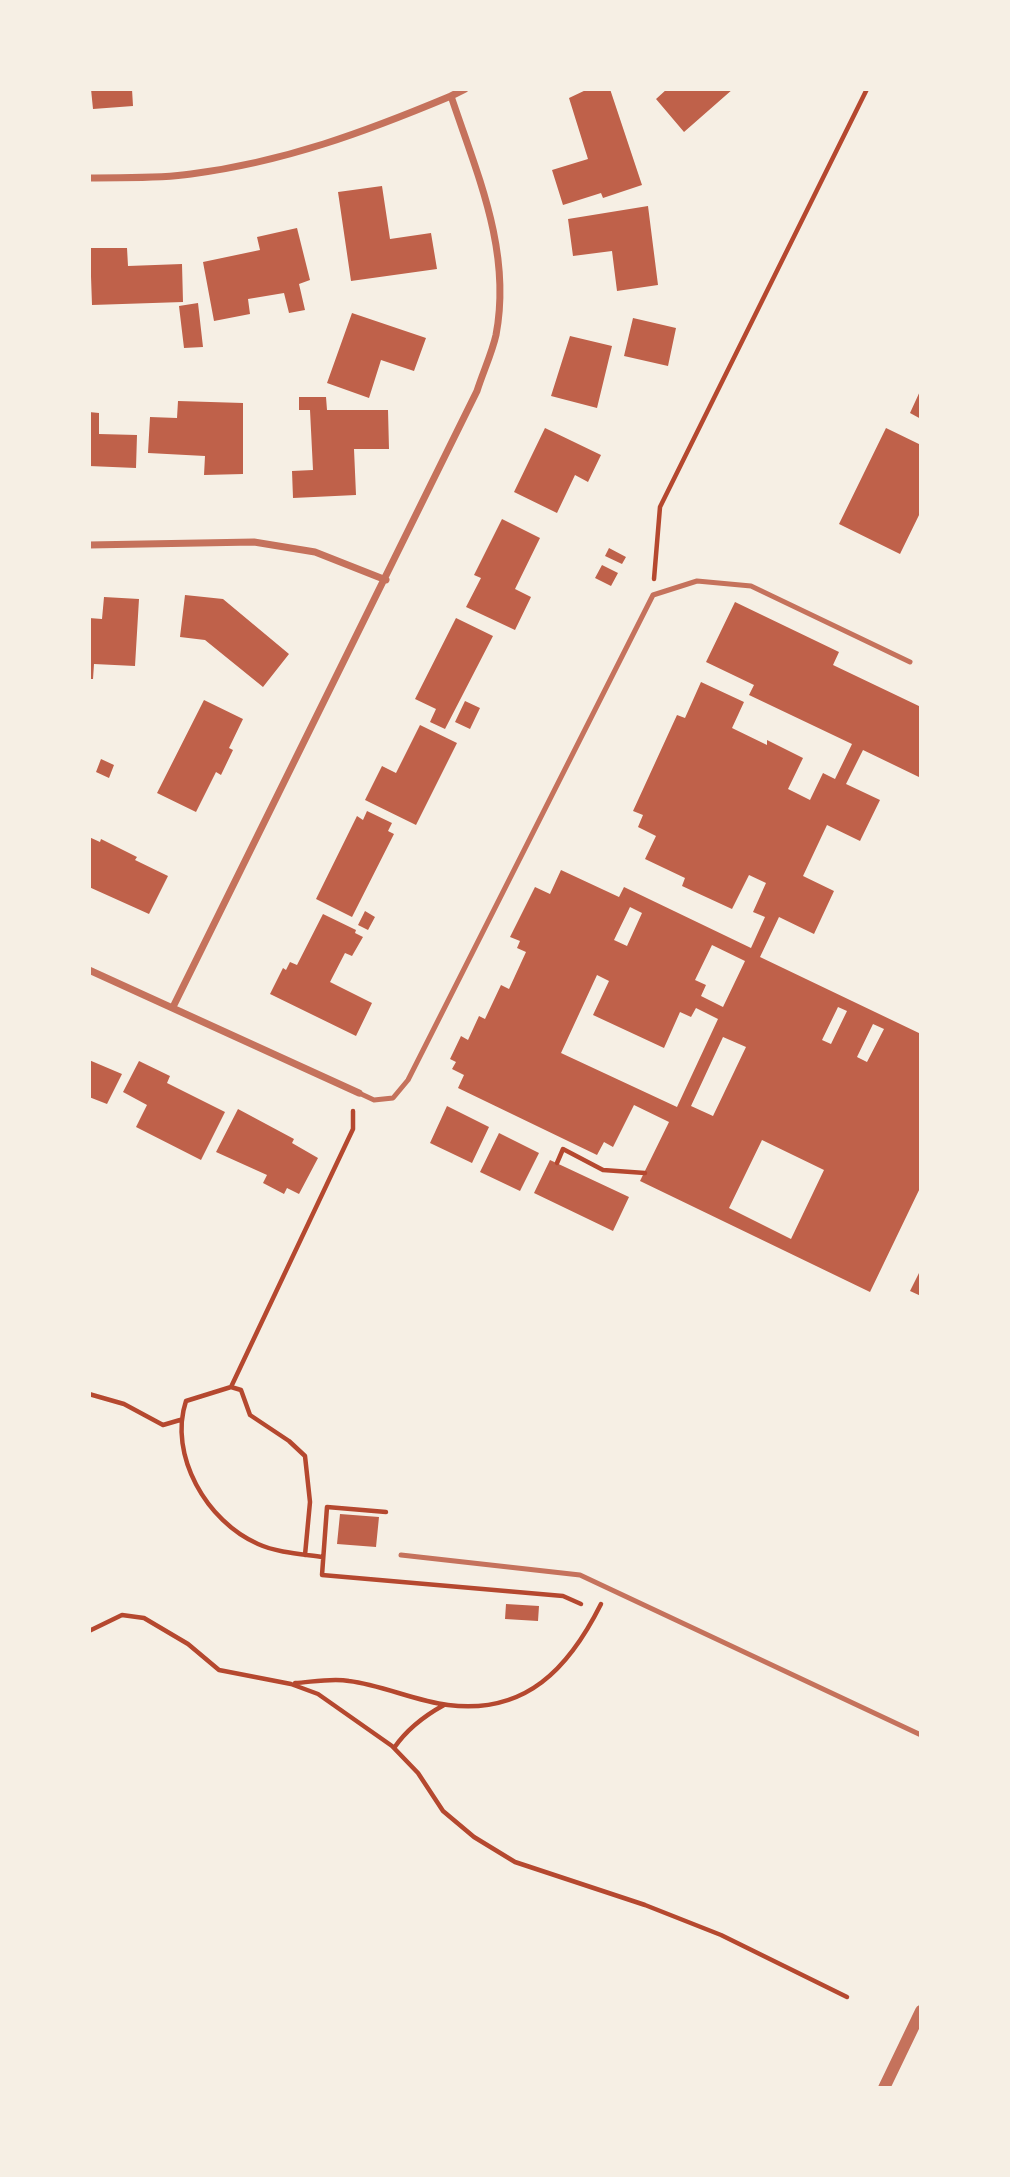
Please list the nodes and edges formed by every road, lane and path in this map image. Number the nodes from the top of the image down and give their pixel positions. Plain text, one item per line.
1 (465, 89) edge
2 (867, 89) edge
3 (451, 96) junction
4 (89, 178) edge
5 (89, 545) edge
6 (386, 580) junction
7 (653, 595) junction
8 (910, 662) dead end
9 (89, 970) edge
10 (173, 1007) junction
11 (351, 1089) junction
12 (359, 1093) joint
13 (557, 1163) dead end
14 (645, 1173) dead end
15 (231, 1387) junction
16 (89, 1394) edge
17 (180, 1420) junction
18 (305, 1555) junction
19 (401, 1555) dead end
20 (323, 1557) dead end
21 (609, 1588) junction
22 (89, 1631) edge
23 (291, 1684) junction
24 (444, 1704) junction
25 (921, 1735) edge
26 (394, 1748) junction
27 (847, 1997) dead end
28 (921, 2011) edge
29 (884, 2088) edge

1 - 3 street
2 - 7 path
3 - 4 street
3 - 6 street
5 - 6 street
6 - 10 street
7 - 8 lane
7 - 12 lane
9 - 10 street
10 - 11 street
11 - 12 street
11 - 15 path
13 - 14 path
15 - 17 path
15 - 18 path
16 - 17 path
17 - 18 path
18 - 20 path
19 - 21 lane
21 - 24 path
21 - 25 lane
22 - 23 path
23 - 24 path
23 - 26 path
24 - 26 path
26 - 27 path
28 - 29 street

